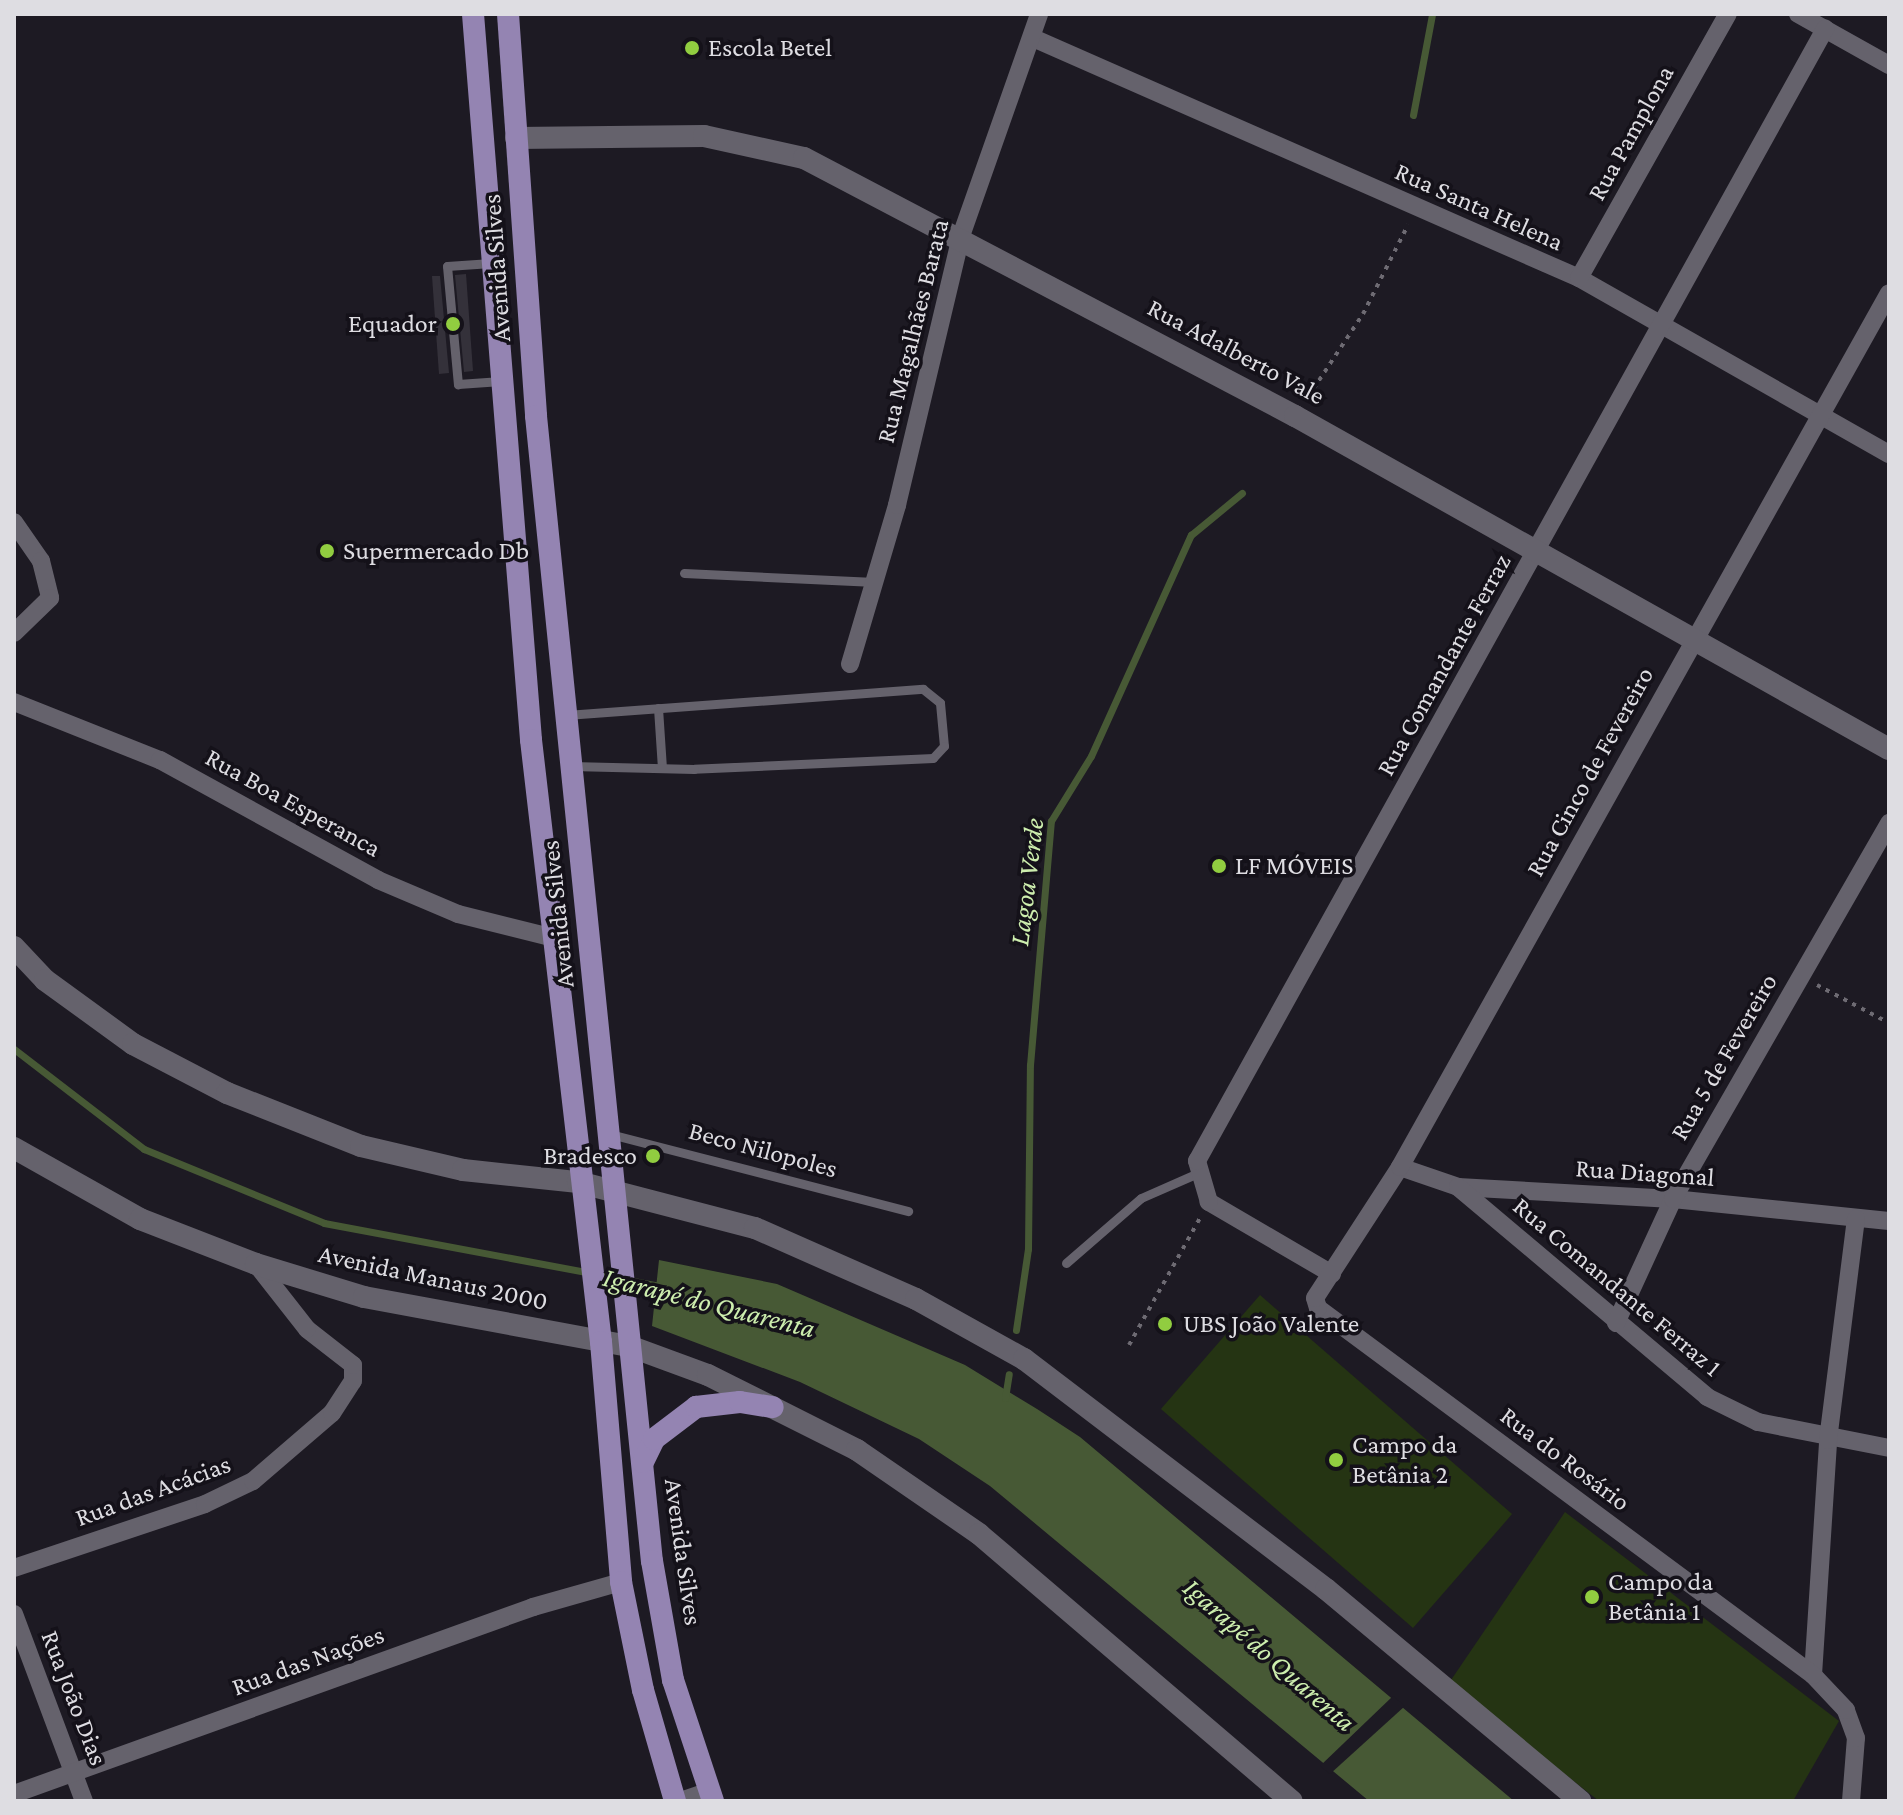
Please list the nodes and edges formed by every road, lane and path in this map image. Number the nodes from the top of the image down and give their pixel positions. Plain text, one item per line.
1 (473, 14) edge
2 (508, 14) edge
3 (1039, 14) edge
4 (1728, 14) edge
5 (1798, 14) edge
6 (1825, 29) junction
7 (1033, 38) junction
8 (1889, 65) edge
9 (516, 138) junction
10 (1416, 207) junction
11 (961, 236) junction
12 (494, 262) junction
13 (1579, 278) junction
14 (1889, 293) edge
15 (1665, 323) junction
16 (504, 381) junction
17 (1816, 415) junction
18 (1295, 416) junction
19 (1889, 454) edge
20 (14, 522) edge
21 (1539, 550) junction
22 (684, 573) dead end
23 (875, 582) junction
24 (14, 633) edge
25 (1695, 638) junction
26 (850, 664) dead end
27 (14, 702) edge
28 (658, 708) junction
29 (566, 715) junction
30 (1889, 749) edge
31 (571, 766) junction
32 (662, 768) junction
33 (1889, 823) edge
34 (550, 937) junction
35 (14, 947) edge
36 (1800, 976) junction
37 (1889, 1023) edge
38 (607, 1134) junction
39 (14, 1148) edge
40 (1400, 1167) junction
41 (1196, 1174) junction
42 (578, 1182) junction
43 (1458, 1187) junction
44 (612, 1191) junction
45 (1673, 1199) junction
46 (1209, 1202) junction
47 (908, 1211) dead end
48 (1856, 1219) junction
49 (1889, 1221) edge
50 (1066, 1263) dead end
51 (256, 1264) junction
52 (1332, 1274) junction
53 (1616, 1323) junction
54 (599, 1335) junction
55 (628, 1336) junction
56 (1129, 1345) dead end
57 (773, 1407) junction
58 (1828, 1440) junction
59 (1889, 1448) edge
60 (643, 1463) junction
61 (14, 1568) edge
62 (621, 1582) junction
63 (14, 1614) edge
64 (1813, 1675) junction
65 (74, 1773) junction
66 (14, 1794) edge
67 (711, 1797) edge
68 (84, 1801) edge
69 (675, 1801) edge
70 (687, 1801) edge
71 (1292, 1801) edge
72 (1580, 1801) edge
73 (1851, 1801) edge

1 - 12 main road, Avenida Silves
2 - 9 main road, Avenida Silves
3 - 7 street, Rua Magalhães Barata
4 - 13 street, Rua Pamplona
5 - 6 street
6 - 8 street
6 - 15 street, Rua Comandante Ferraz
7 - 10 street, Rua Santa Helena
7 - 11 street, Rua Magalhães Barata
9 - 11 street, Rua Adalberto Vale
9 - 29 main road, Avenida Silves
10 - 13 street, Rua Santa Helena
10 - 18 path
11 - 18 street, Rua Adalberto Vale
11 - 23 street, Rua Magalhães Barata
12 - 16 main road, Avenida Silves
12 - 16 lane
13 - 15 street, Rua Santa Helena
14 - 17 street, Rua Cinco de Fevereiro
15 - 17 street, Rua Santa Helena
15 - 21 street, Rua Comandante Ferraz
16 - 34 main road, Avenida Silves
17 - 19 street, Rua Santa Helena
17 - 25 street, Rua Cinco de Fevereiro
18 - 21 street, Rua Adalberto Vale
20 - 24 street
21 - 25 street, Rua Adalberto Vale
21 - 41 street, Rua Comandante Ferraz
22 - 23 lane
23 - 26 street, Rua Magalhães Barata
25 - 30 street, Rua Adalberto Vale
25 - 40 street, Rua Cinco de Fevereiro
27 - 34 street, Rua Boa Esperanca
28 - 29 lane
28 - 32 lane
28 - 32 lane
29 - 31 main road, Avenida Silves
31 - 32 lane
31 - 38 main road, Avenida Silves
33 - 36 street, Rua 5 de Fevereiro
34 - 42 main road, Avenida Silves
35 - 42 street
36 - 37 path
36 - 45 street, Rua 5 de Fevereiro
38 - 44 main road, Avenida Silves
38 - 47 lane, Beco Nilopoles
39 - 51 street, Avenida Manaus 2000
40 - 43 street, Rua Diagonal
40 - 52 street, Rua Cinco de Fevereiro
41 - 46 street
41 - 50 lane
42 - 44 street
42 - 54 main road, Avenida Silves
43 - 45 street, Rua Diagonal
43 - 53 street, Rua Comandante Ferraz 1
44 - 55 main road, Avenida Silves
44 - 72 street
45 - 48 street, Rua Diagonal
45 - 53 street, Rua 5 de Fevereiro
46 - 52 street
46 - 56 path
48 - 49 street, Rua Diagonal
48 - 58 street
51 - 54 street, Avenida Manaus 2000
51 - 61 street, Rua das Acácias
52 - 64 street, Rua do Rosário
53 - 58 street, Rua Comandante Ferraz 1
54 - 55 street, Avenida Manaus 2000
54 - 62 main road, Avenida Silves
55 - 57 street, Avenida Manaus 2000
55 - 60 main road, Avenida Silves
57 - 60 main road
57 - 71 street, Avenida Manaus 2000
58 - 59 street, Rua Comandante Ferraz 1
58 - 64 street
60 - 67 main road, Avenida Silves
62 - 65 street, Rua das Nações
62 - 69 main road, Avenida Silves
63 - 65 street, Rua João Dias
64 - 73 street, Rua do Rosário
65 - 66 street, Rua das Nações
65 - 68 street, Rua João Dias
67 - 70 street

